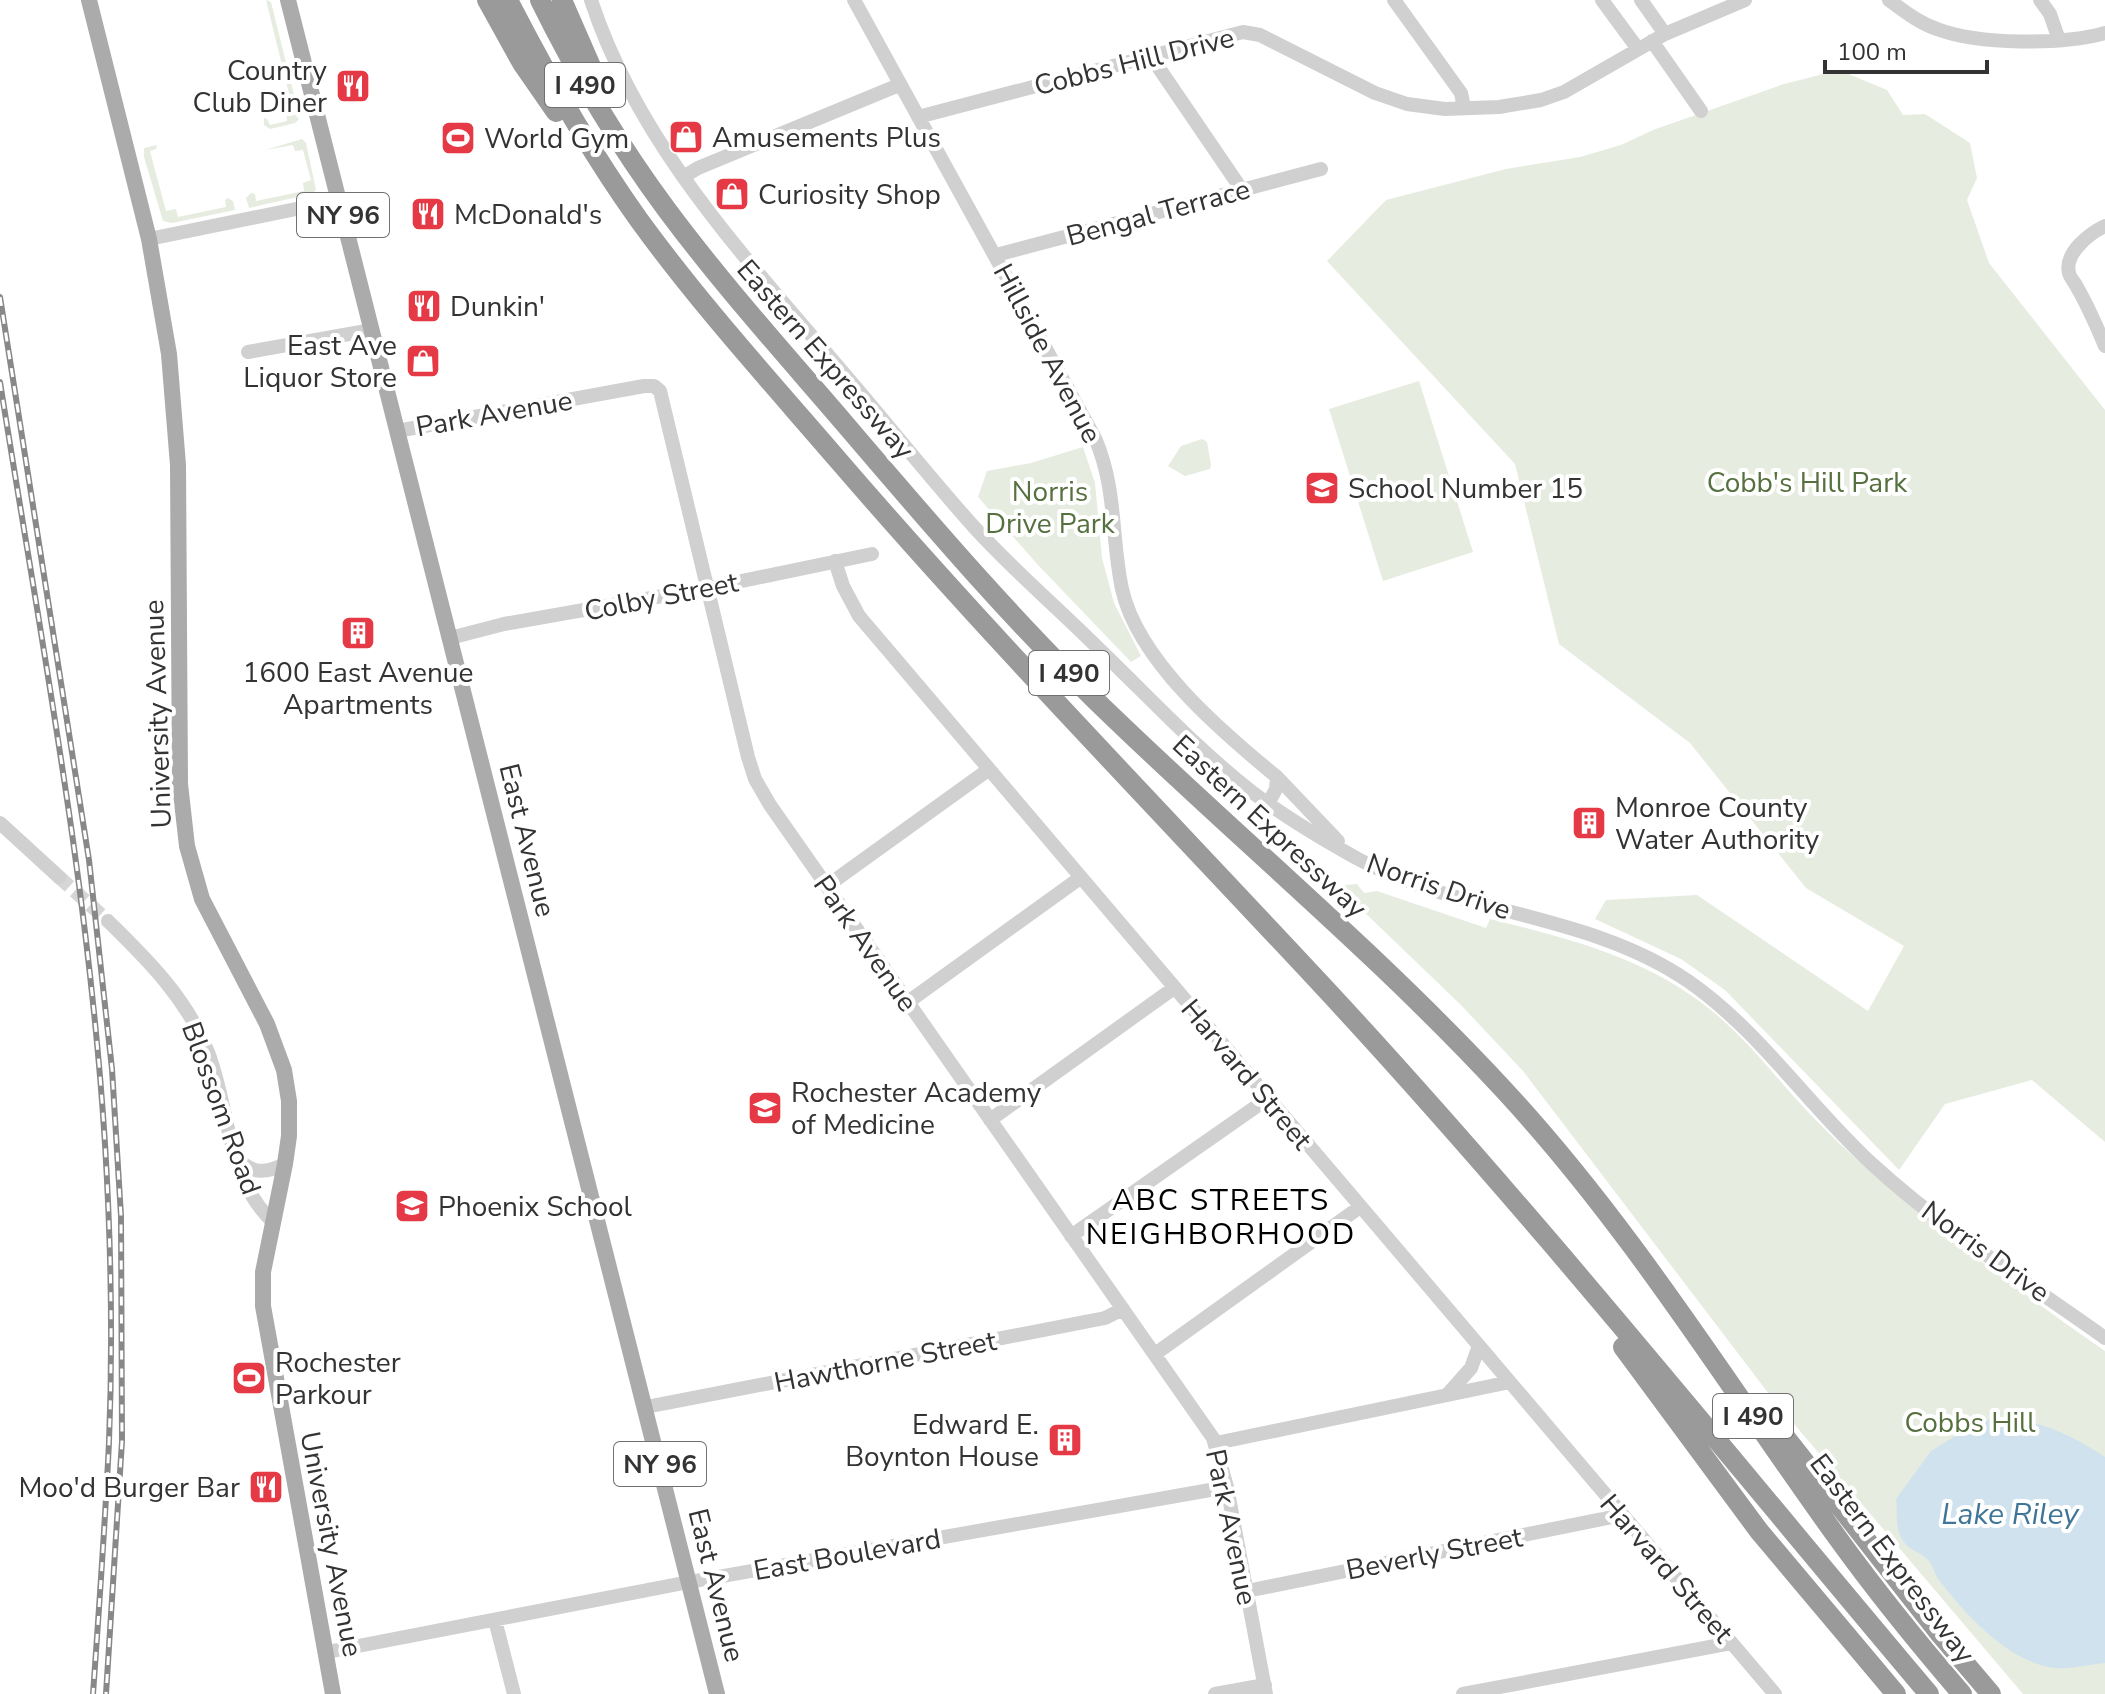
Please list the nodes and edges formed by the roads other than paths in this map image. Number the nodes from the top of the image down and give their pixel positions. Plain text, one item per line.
1 (89, 0) edge
2 (288, 0) edge
3 (487, 0) edge
4 (508, 0) edge
5 (540, 0) edge
6 (562, 0) edge
7 (591, 0) edge
8 (854, 0) edge
9 (1394, 0) edge
10 (1602, 0) edge
11 (1641, 0) edge
12 (1745, 0) edge
13 (1889, 0) edge
14 (2040, 0) edge
15 (2105, 33) edge
16 (1658, 37) junction
17 (2059, 40) junction
18 (1638, 49) junction
19 (1150, 55) junction
20 (899, 85) junction
21 (1464, 107) junction
22 (1701, 111) dead end
23 (918, 117) junction
24 (637, 166) junction
25 (1321, 169) dead end
26 (683, 177) junction
27 (1242, 190) junction
28 (340, 200) junction
29 (641, 222) junction
30 (2105, 226) edge
31 (149, 239) junction
32 (996, 255) junction
33 (372, 330) junction
34 (2105, 346) edge
35 (248, 352) dead end
36 (397, 431) junction
37 (872, 554) dead end
38 (835, 561) junction
39 (708, 588) junction
40 (450, 638) junction
41 (988, 770) junction
42 (1277, 777) junction
43 (1268, 804) junction
44 (0, 823) edge
45 (1355, 857) junction
46 (59, 877) tunnel mouth
47 (1080, 878) junction
48 (827, 886) junction
49 (108, 921) tunnel mouth
50 (1174, 988) junction
51 (908, 1002) junction
52 (1267, 1099) junction
53 (990, 1120) junction
54 (235, 1154) junction
55 (285, 1164) junction
56 (1360, 1207) junction
57 (1521, 1209) junction
58 (273, 1222) junction
59 (1071, 1236) junction
60 (1649, 1267) junction
61 (1123, 1309) junction
62 (2105, 1338) edge
63 (1479, 1346) junction
64 (1155, 1354) junction
65 (1510, 1382) junction
66 (1447, 1395) junction
67 (646, 1407) junction
68 (1216, 1443) junction
69 (1227, 1487) junction
70 (1622, 1515) junction
71 (689, 1582) junction
72 (1247, 1591) junction
73 (495, 1620) junction
74 (1731, 1643) junction
75 (327, 1652) junction
76 (1266, 1689) edge
77 (1772, 1692) edge
78 (333, 1694) edge
79 (514, 1694) edge
80 (717, 1694) edge
81 (1215, 1694) edge
82 (1463, 1694) edge
83 (1896, 1694) edge
84 (1929, 1694) edge
85 (1962, 1694) edge
86 (1991, 1694) edge

1 - 31 main road, University Avenue
2 - 28 main road, East Avenue / NY 96
3 - 29 highway
4 - 29 highway, Eastern Expressway / I 490
5 - 24 highway, Eastern Expressway / I 490
6 - 24 highway
7 - 26 street, Norris Drive
8 - 20 street, Hillside Avenue
9 - 21 street
10 - 18 street
11 - 16 street
12 - 16 street, Cobbs Hill Drive
13 - 17 street
14 - 17 street
15 - 17 street
16 - 18 street, Cobbs Hill Drive
16 - 22 street
18 - 21 street, Cobbs Hill Drive
19 - 21 street, Cobbs Hill Drive
19 - 23 street, Cobbs Hill Drive
19 - 27 street
20 - 23 street, Hillside Avenue
20 - 26 street
23 - 32 street, Hillside Avenue
24 - 60 highway, Eastern Expressway / I 490
25 - 27 street, Bengal Terrace
26 - 43 street, Norris Drive
27 - 32 street, Bengal Terrace
28 - 31 street
28 - 33 main road, East Avenue / NY 96
29 - 57 highway, Eastern Expressway / I 490
30 - 34 street
31 - 55 main road, University Avenue
32 - 42 street, Hillside Avenue
33 - 35 street
33 - 36 main road, East Avenue / NY 96
36 - 39 street, Park Avenue
36 - 40 main road, East Avenue / NY 96
37 - 38 street, Colby Street
38 - 39 street, Colby Street
38 - 41 street, Harvard Street
39 - 40 street, Colby Street
39 - 48 street, Park Avenue
40 - 67 main road, East Avenue / NY 96
41 - 47 street, Harvard Street
41 - 48 street
42 - 43 street
42 - 45 street, Hillside Avenue
43 - 45 street, Norris Drive
44 - 46 street
45 - 62 street, Norris Drive
47 - 50 street, Harvard Street
47 - 51 street
48 - 51 street, Park Avenue
49 - 54 street, Blossom Road
50 - 52 street, Harvard Street
50 - 53 street
51 - 53 street, Park Avenue
52 - 56 street, Harvard Street
52 - 59 street
53 - 59 street, Park Avenue
54 - 55 street
54 - 58 street, Blossom Road
55 - 58 main road, University Avenue
56 - 63 street, Harvard Street
56 - 64 street
57 - 83 highway
57 - 84 highway, Eastern Expressway / I 490
58 - 75 main road, University Avenue
59 - 61 street, Park Avenue
60 - 85 highway, Eastern Expressway / I 490
60 - 86 highway
61 - 64 street, Park Avenue
61 - 67 street, Hawthorne Street
63 - 65 street, Harvard Street
63 - 66 street
64 - 68 street, Park Avenue
65 - 66 street
65 - 70 street, Harvard Street
66 - 68 street
67 - 71 main road, East Avenue / NY 96
68 - 69 street, Park Avenue
69 - 71 street, East Boulevard
69 - 72 street, Park Avenue
70 - 72 street, Beverly Street
70 - 74 street, Harvard Street
71 - 73 street, East Boulevard
71 - 80 main road, East Avenue / NY 96
72 - 76 street, Park Avenue
73 - 75 street, East Boulevard
73 - 79 street
74 - 77 street, Harvard Street
74 - 82 street
75 - 78 main road, University Avenue
76 - 81 street

